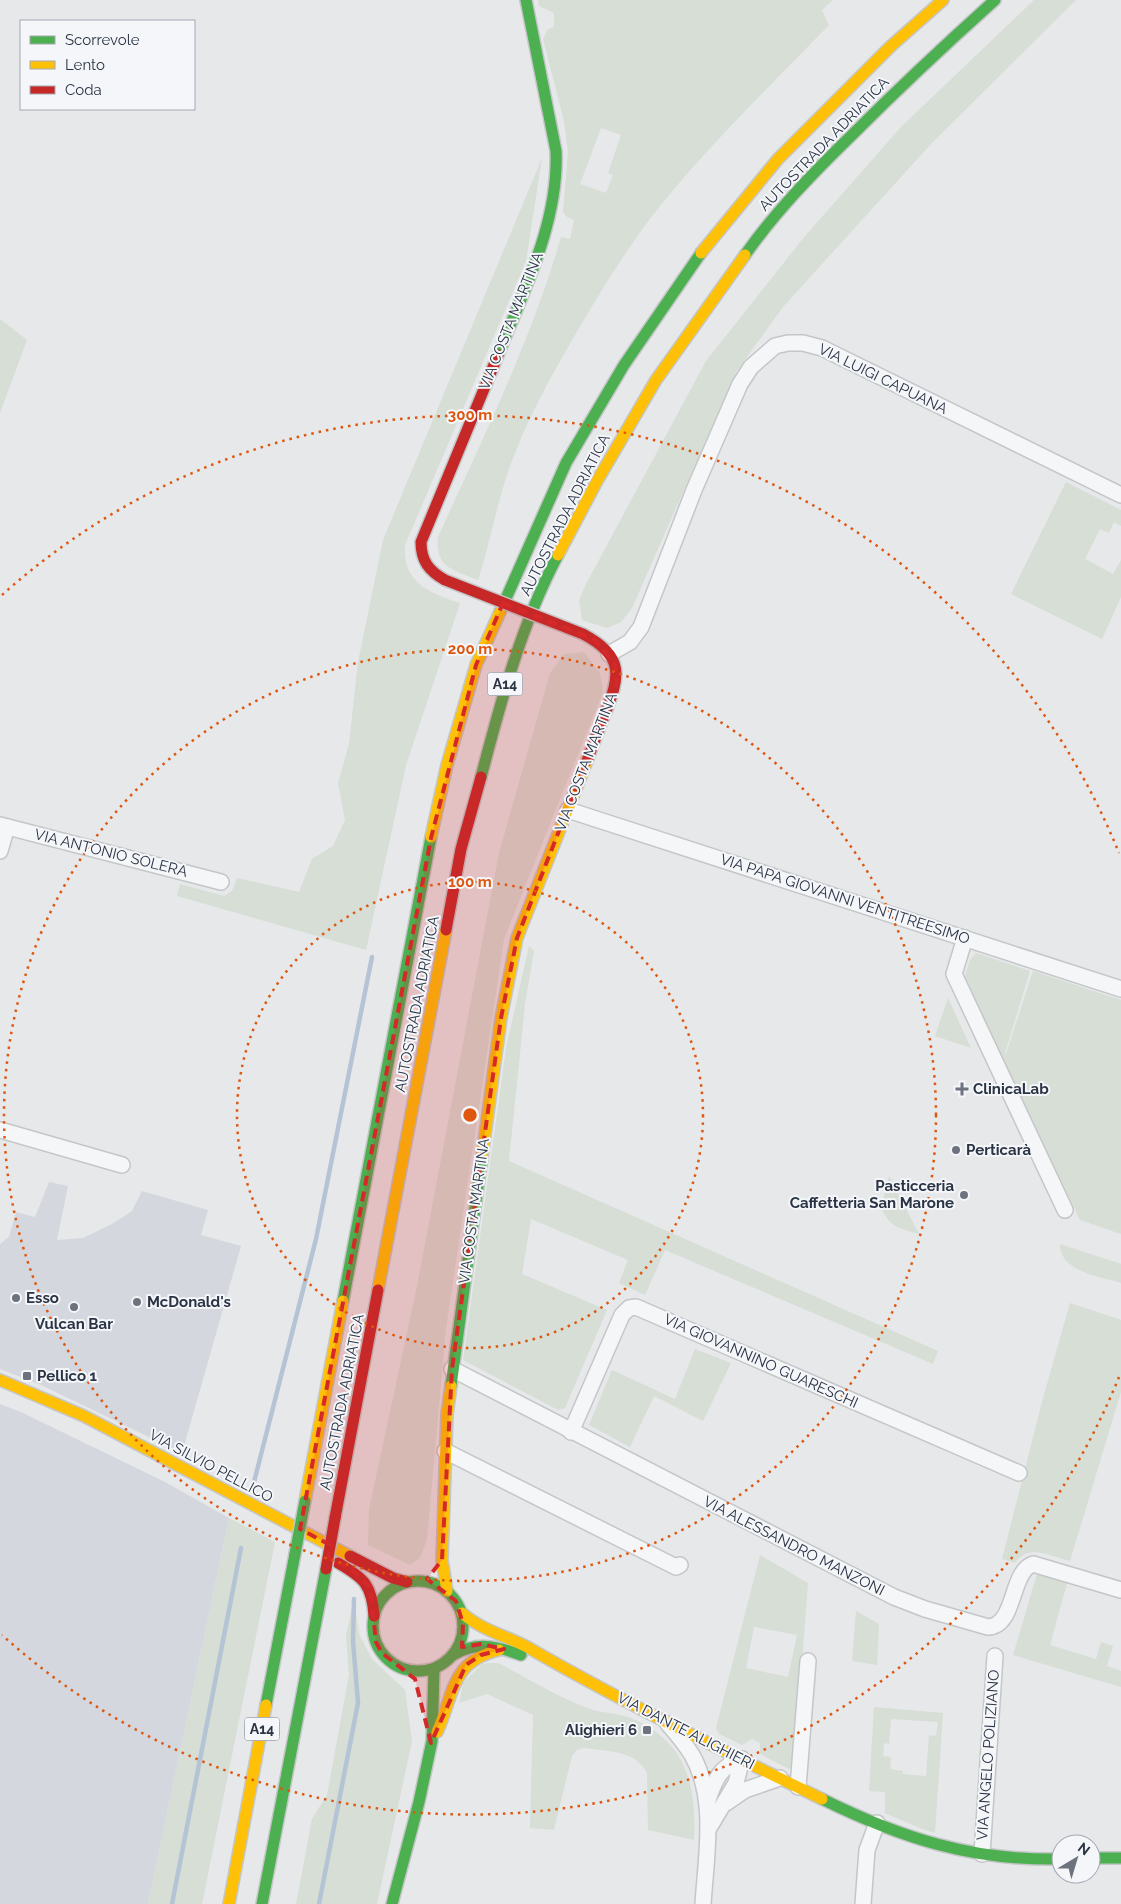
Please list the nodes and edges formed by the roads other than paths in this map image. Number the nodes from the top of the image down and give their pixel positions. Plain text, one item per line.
1 (526, 0) edge
2 (943, 0) edge
3 (995, 0) edge
4 (1121, 495) edge
5 (609, 654) junction
6 (568, 810) junction
7 (4, 826) edge
8 (0, 851) edge
9 (222, 882) dead end
10 (965, 938) junction
11 (1121, 989) edge
12 (0, 1130) edge
13 (122, 1165) dead end
14 (1065, 1210) dead end
15 (452, 1369) junction
16 (0, 1380) edge
17 (0, 1390) edge
18 (571, 1432) junction
19 (445, 1451) junction
20 (1019, 1474) dead end
21 (442, 1560) junction
22 (680, 1565) dead end
23 (422, 1581) junction
24 (407, 1582) junction
25 (1121, 1590) edge
26 (447, 1591) junction
27 (462, 1613) junction
28 (374, 1616) junction
29 (504, 1649) junction
30 (453, 1655) junction
31 (995, 1656) dead end
32 (808, 1661) dead end
33 (434, 1668) junction
34 (404, 1669) junction
35 (574, 1675) junction
36 (414, 1679) dead end
37 (421, 1696) dead end
38 (666, 1721) junction
39 (431, 1743) junction
40 (742, 1759) junction
41 (780, 1778) junction
42 (798, 1787) junction
43 (707, 1803) junction
44 (723, 1805) junction
45 (877, 1824) junction
46 (708, 1830) junction
47 (982, 1854) junction
48 (1051, 1858) edge
49 (1101, 1858) edge
50 (1121, 1858) edge
51 (228, 1904) edge
52 (262, 1904) edge
53 (392, 1904) edge
54 (703, 1904) edge
55 (863, 1904) edge

1 - 5 main road, VIA COSTA MARTINA, bridge
2 - 51 main road, AUTOSTRADA ADRIATICA / A14, bridge
3 - 52 main road, AUTOSTRADA ADRIATICA / A14, bridge
4 - 5 street, VIA LUIGI CAPUANA
5 - 6 main road, VIA COSTA MARTINA
6 - 10 street, VIA PAPA GIOVANNI VENTITREESIMO
6 - 15 main road, VIA COSTA MARTINA
7 - 8 street
7 - 9 street, VIA ANTONIO SOLERA
10 - 11 street, VIA PAPA GIOVANNI VENTITREESIMO
10 - 14 street
12 - 13 street
15 - 18 street, VIA ALESSANDRO MANZONI
15 - 19 main road, VIA COSTA MARTINA
16 - 24 main road, VIA SILVIO PELLICO
17 - 28 main road, VIA SILVIO PELLICO
18 - 20 street, VIA GIOVANNINO GUARESCHI
18 - 25 street, VIA ALESSANDRO MANZONI
19 - 21 main road, VIA COSTA MARTINA
19 - 22 street
21 - 23 main road
21 - 26 main road, VIA COSTA MARTINA
23 - 24 main road
23 - 26 main road
24 - 28 main road
26 - 27 main road
27 - 30 main road
27 - 35 main road, VIA DANTE ALIGHIERI
28 - 34 main road
29 - 30 main road, VIA DANTE ALIGHIERI
29 - 35 main road, VIA DANTE ALIGHIERI
29 - 39 main road
30 - 33 main road
31 - 47 street, VIA ANGELO POLIZIANO
32 - 42 street
33 - 34 main road
33 - 39 main road
34 - 36 main road
35 - 38 main road, VIA DANTE ALIGHIERI
37 - 39 main road
38 - 40 main road, VIA DANTE ALIGHIERI
38 - 43 street
39 - 53 main road
40 - 41 main road, VIA DANTE ALIGHIERI
40 - 43 street
40 - 44 street
41 - 42 main road, VIA DANTE ALIGHIERI
41 - 44 street
42 - 45 main road, VIA DANTE ALIGHIERI
43 - 46 street
44 - 46 street
45 - 47 main road, VIA DANTE ALIGHIERI
45 - 55 street
46 - 54 street
47 - 48 main road, VIA DANTE ALIGHIERI
49 - 50 main road

